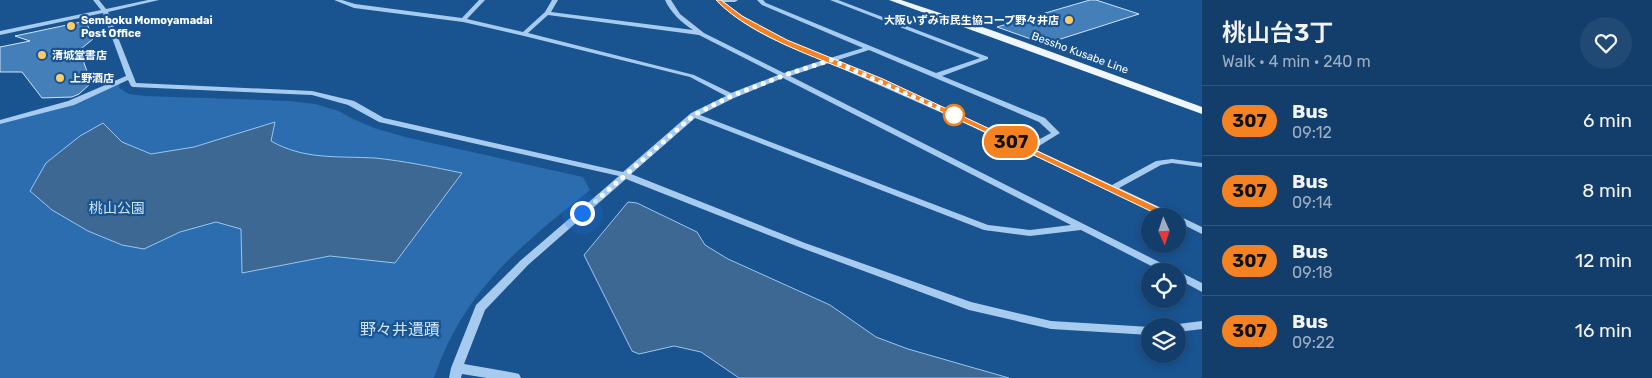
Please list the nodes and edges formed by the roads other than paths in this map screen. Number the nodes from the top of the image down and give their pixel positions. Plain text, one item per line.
1 (96, 0) edge
2 (156, 0) edge
3 (339, 0) edge
4 (482, 0) edge
5 (555, 0) edge
6 (668, 0) edge
7 (719, 0) edge
8 (735, 0) edge
9 (760, 0) edge
10 (833, 0) edge
11 (893, 0) edge
12 (106, 11) junction
13 (547, 13) junction
14 (463, 20) junction
15 (0, 33) edge
16 (524, 34) junction
17 (702, 34) junction
18 (868, 48) junction
19 (831, 60) junction
20 (785, 75) junction
21 (934, 76) junction
22 (128, 77) junction
23 (731, 96) junction
24 (1202, 110) edge
25 (694, 115) junction
26 (0, 122) edge
27 (1027, 149) junction
28 (1201, 166) edge
29 (625, 175) junction
30 (1113, 188) junction
31 (1154, 208) edge
32 (1186, 224) edge
33 (1084, 227) junction
34 (1202, 231) edge
35 (1154, 263) edge
36 (1186, 280) edge
37 (1202, 288) edge
38 (1202, 325) edge
39 (1186, 327) edge
40 (1141, 330) edge
41 (456, 373) edge
42 (515, 378) edge

1 - 12 street
2 - 12 street
3 - 14 street
4 - 14 street
5 - 13 street
6 - 17 street
7 - 8 street
7 - 19 street
9 - 18 street
10 - 21 street
11 - 24 main road, Bessho Kusabe Line
12 - 15 street
12 - 22 street
13 - 16 street
13 - 17 street
14 - 16 street
16 - 23 street
17 - 20 street
18 - 19 street
18 - 21 street
19 - 20 street
19 - 27 street
20 - 23 street
20 - 33 street
21 - 27 street
22 - 26 street
22 - 29 street
23 - 25 street
25 - 29 street
25 - 33 street
27 - 30 street
28 - 30 street
29 - 40 street
29 - 41 street
30 - 31 street
32 - 34 street
33 - 35 street
36 - 37 street
38 - 39 street
41 - 42 street

